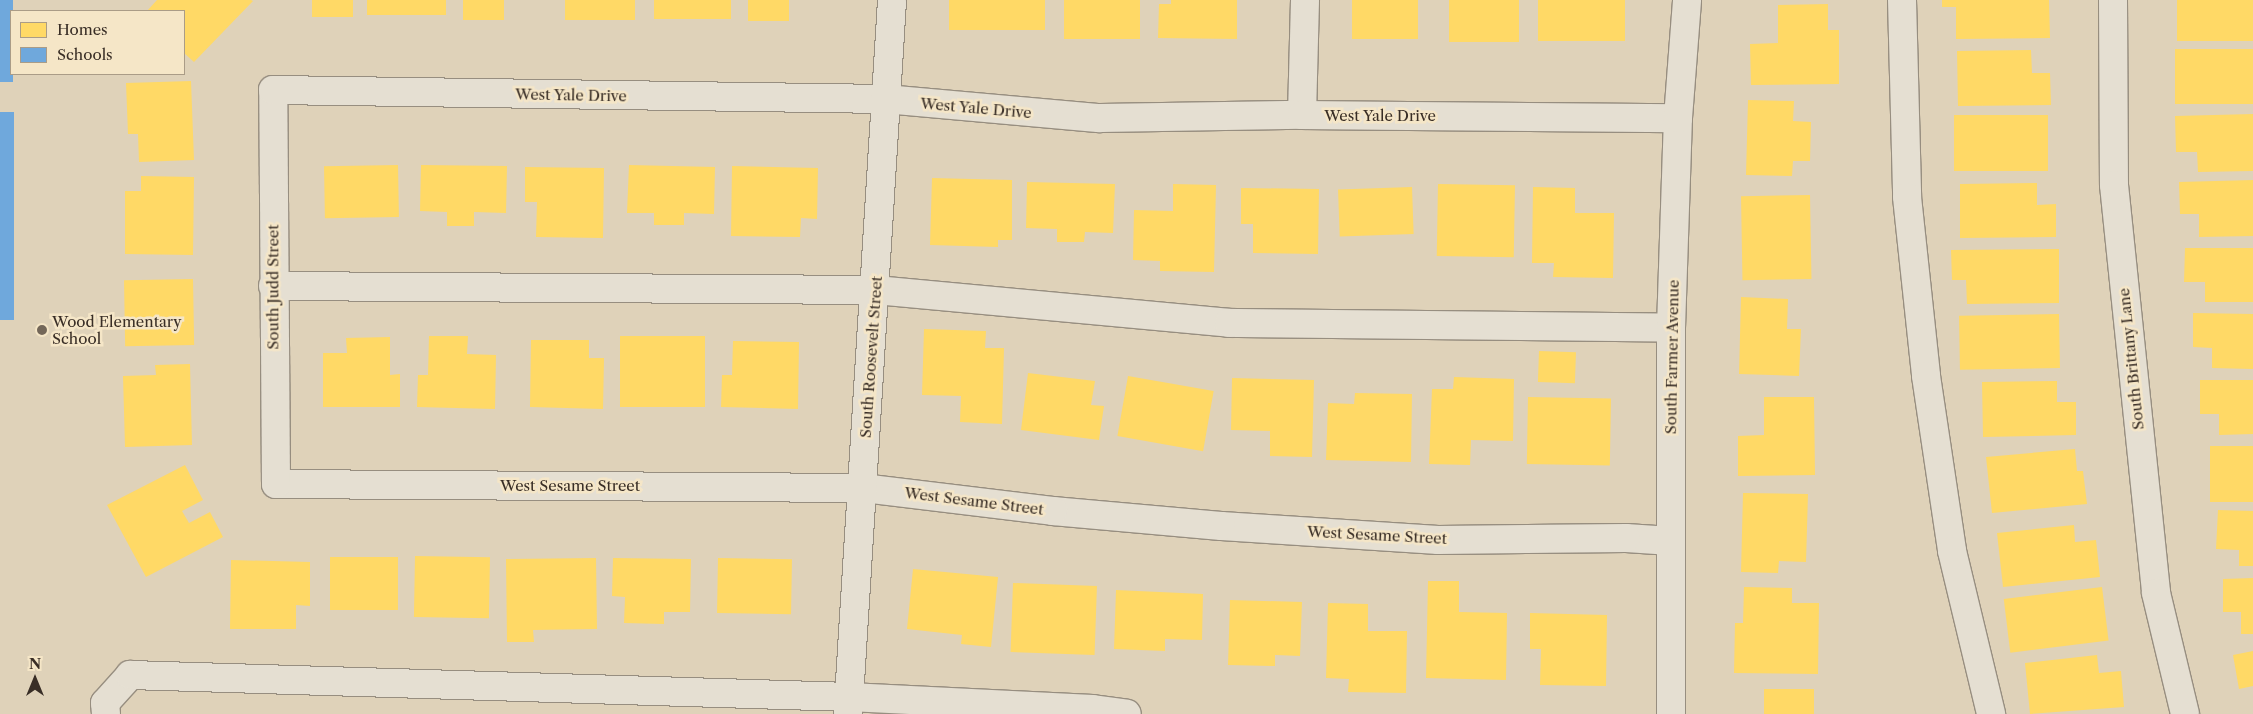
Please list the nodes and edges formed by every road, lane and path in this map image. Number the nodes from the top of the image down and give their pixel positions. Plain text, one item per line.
1 (892, 0) edge
2 (1305, 0) edge
3 (1687, 0) edge
4 (1902, 0) edge
5 (2113, 0) edge
6 (273, 90) joint
7 (885, 99) junction
8 (1302, 115) junction
9 (1678, 118) junction
10 (273, 286) junction
11 (876, 290) junction
12 (1671, 328) junction
13 (276, 484) joint
14 (862, 488) junction
15 (1671, 541) junction
16 (849, 705) edge
17 (106, 714) edge
18 (1127, 714) edge
19 (1671, 714) edge
20 (1991, 714) edge
21 (2185, 714) edge

1 - 7 street, South Roosevelt Street
2 - 8 street
3 - 9 street, South Farmer Avenue
4 - 20 street
5 - 21 street, South Brittany Lane
6 - 7 street, West Yale Drive
6 - 10 street, South Judd Street
7 - 8 street, West Yale Drive
7 - 11 street, South Roosevelt Street
8 - 9 street, West Yale Drive
9 - 12 street, South Farmer Avenue
10 - 11 street
10 - 13 street, South Judd Street
11 - 12 street
11 - 14 street, South Roosevelt Street
12 - 15 street, South Farmer Avenue
13 - 14 street, West Sesame Street
14 - 15 street, West Sesame Street
14 - 16 street, South Roosevelt Street
15 - 19 street, South Farmer Avenue
16 - 17 street
16 - 18 street

